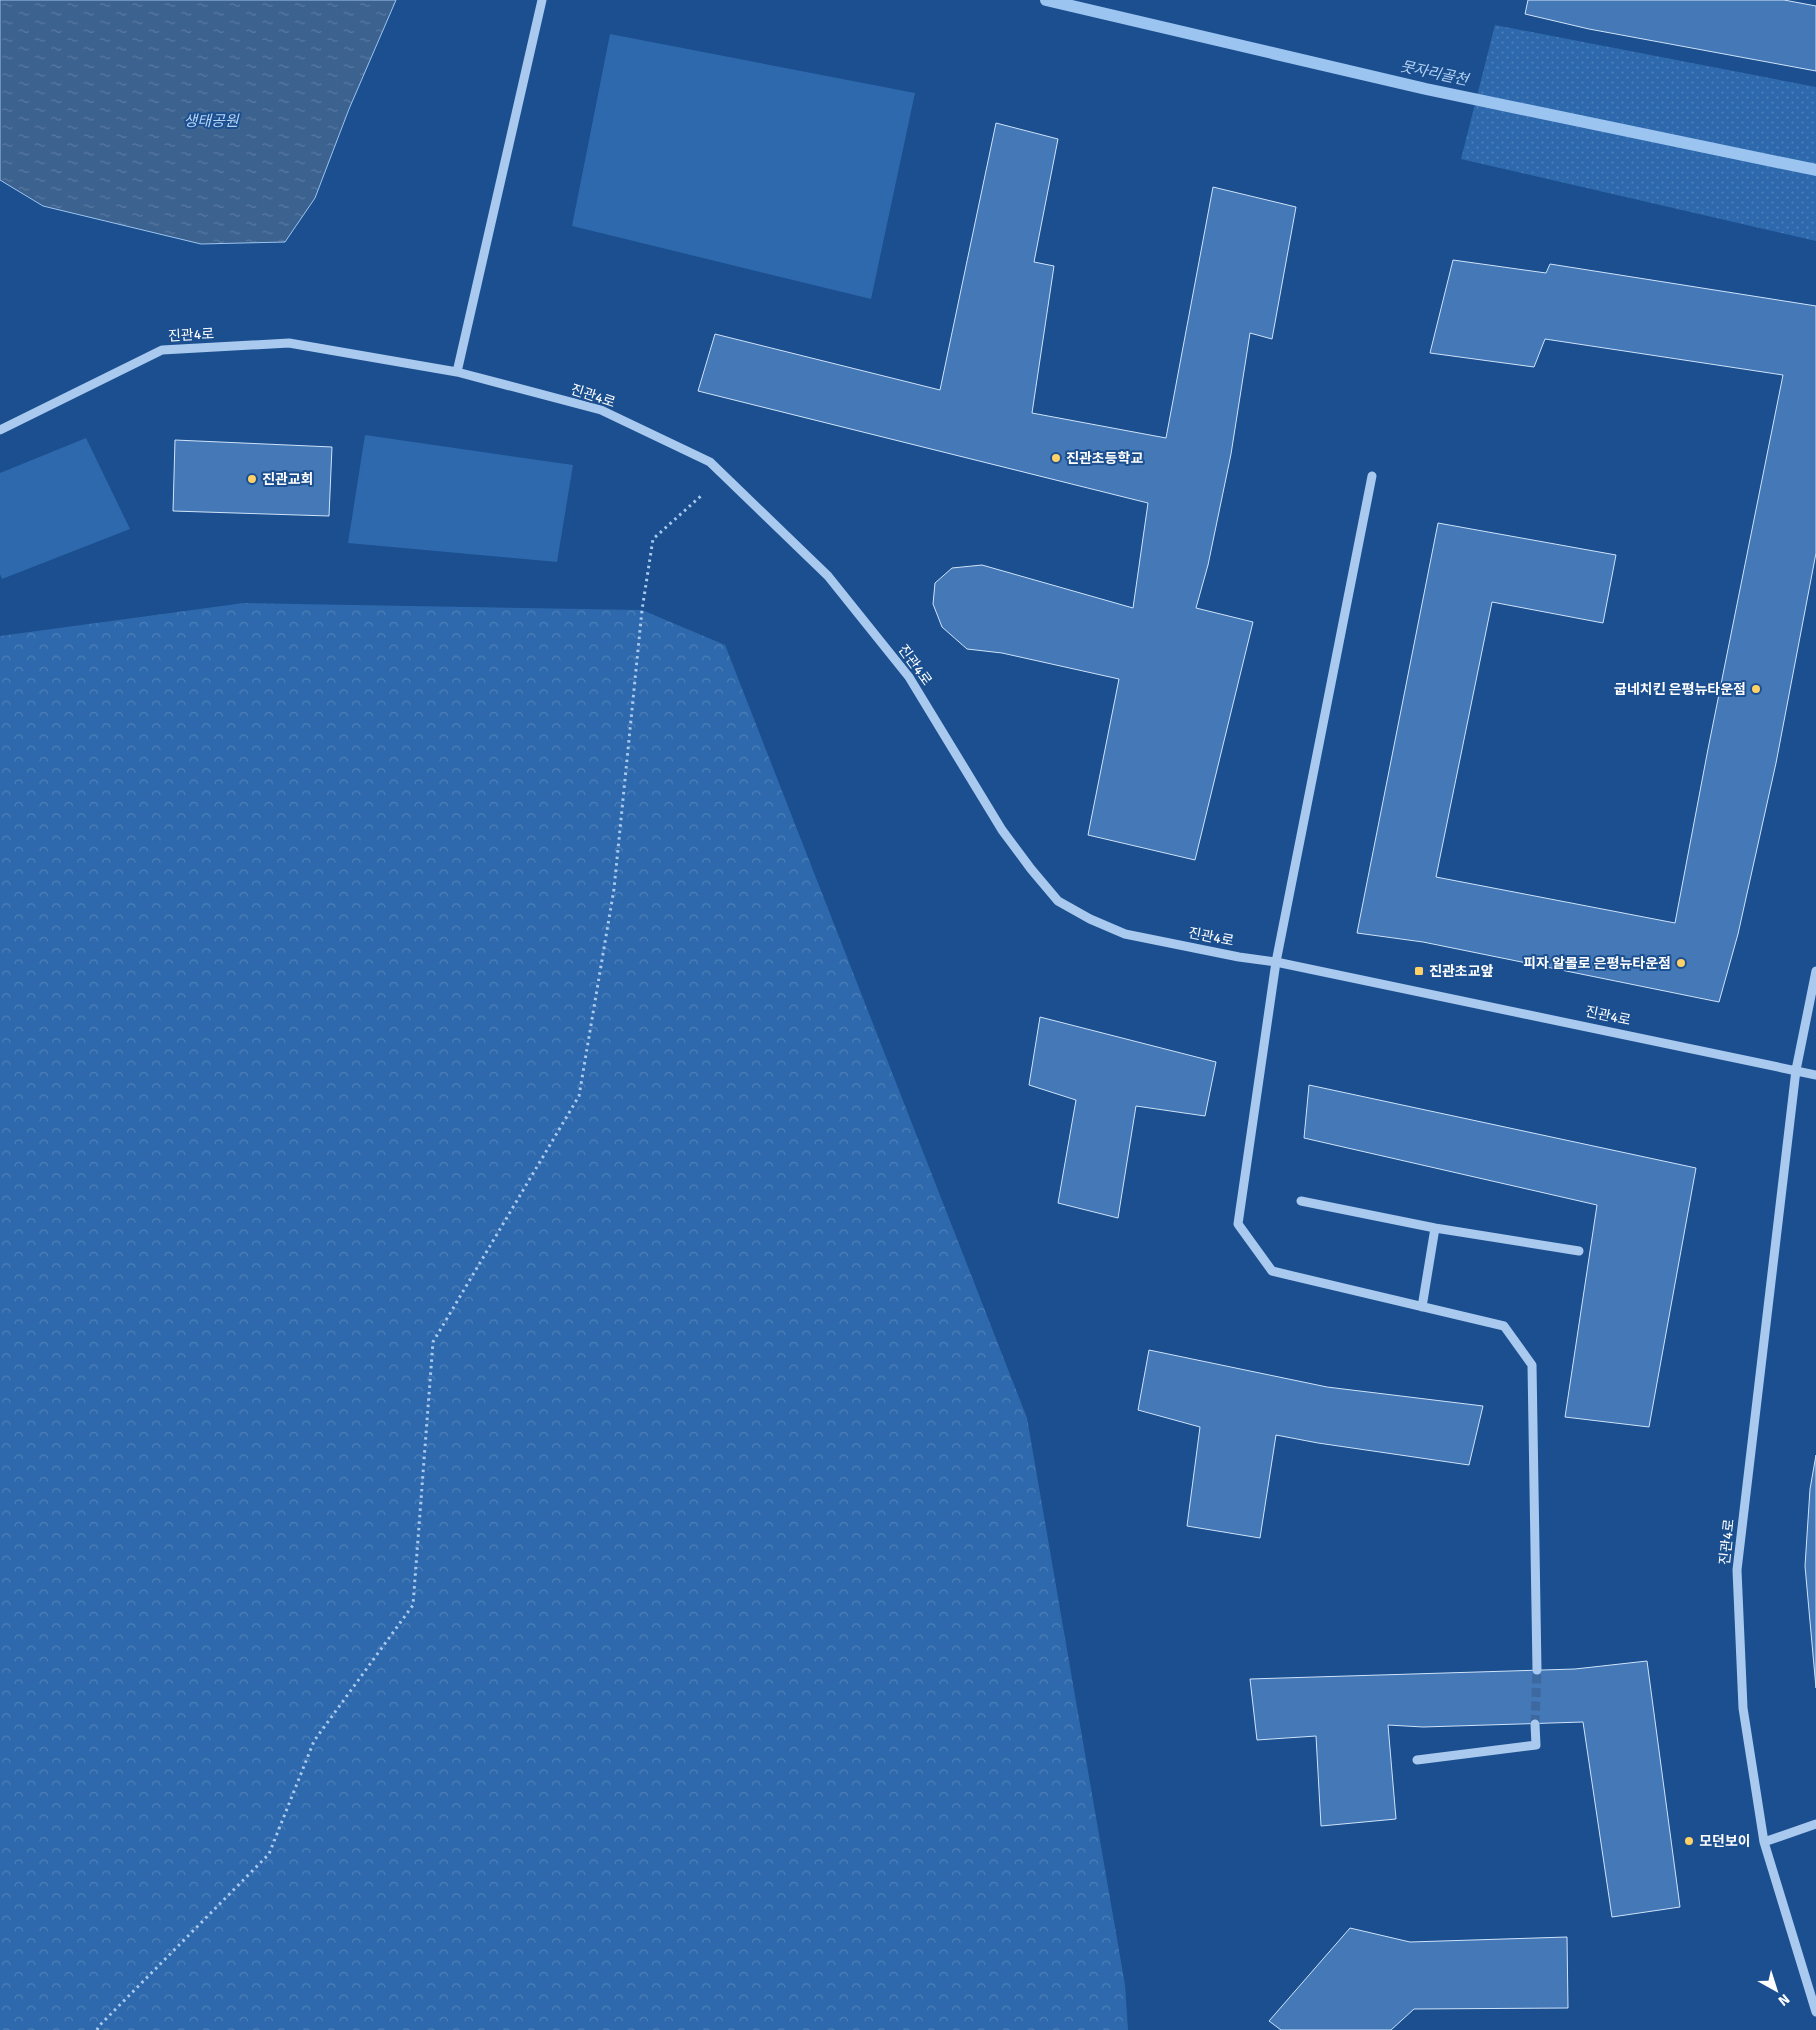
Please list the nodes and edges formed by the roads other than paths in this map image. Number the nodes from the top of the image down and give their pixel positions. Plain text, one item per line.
1 (542, 0) edge
2 (457, 372) junction
3 (0, 430) edge
4 (1372, 476) dead end
5 (1276, 962) junction
6 (1816, 971) edge
7 (1796, 1070) junction
8 (1816, 1075) edge
9 (1301, 1201) dead end
10 (1435, 1228) junction
11 (1580, 1251) dead end
12 (1422, 1307) junction
13 (1538, 1670) tunnel mouth
14 (1535, 1724) tunnel mouth
15 (1417, 1760) dead end
16 (1816, 1824) edge
17 (1764, 1842) junction
18 (1816, 2012) edge

1 - 2 street
2 - 3 street, 진관4로
2 - 5 street, 진관4로
4 - 5 street
5 - 7 street, 진관4로
5 - 12 street
6 - 7 street, 진관4로
7 - 8 street
7 - 17 street, 진관4로
9 - 10 street
10 - 11 street
10 - 12 street
12 - 13 street
14 - 15 street
16 - 17 street
17 - 18 street, 진관4로

